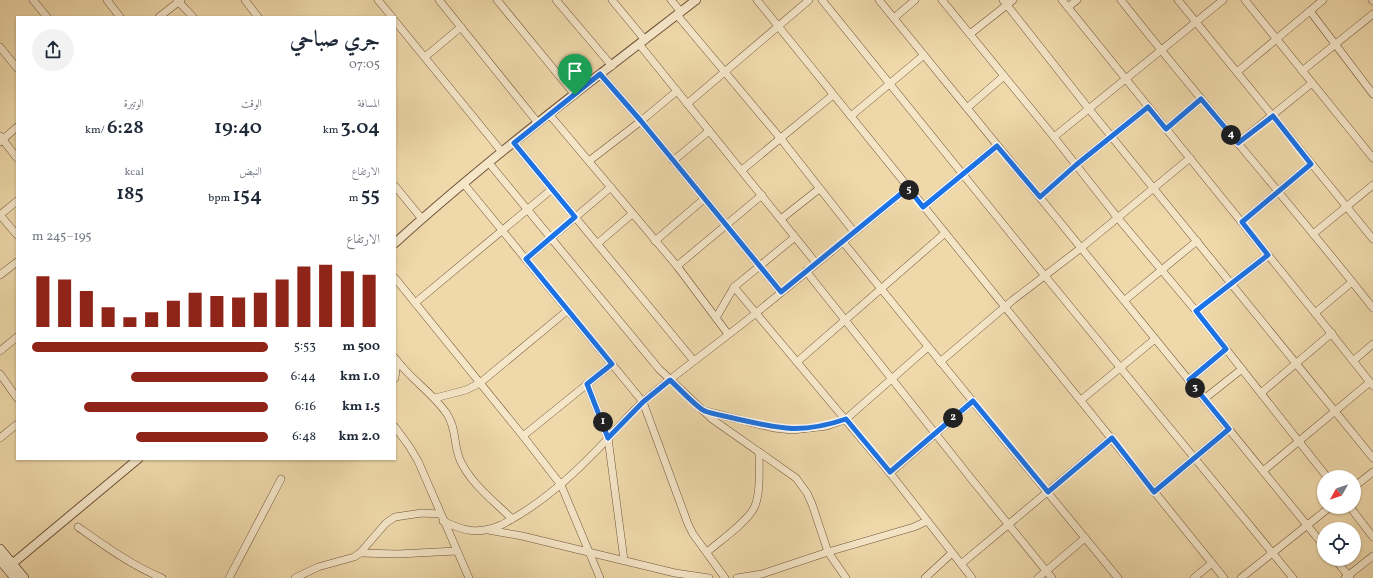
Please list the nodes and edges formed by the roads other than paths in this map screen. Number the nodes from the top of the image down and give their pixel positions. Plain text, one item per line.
1 (34, 0) edge
2 (107, 0) edge
3 (245, 0) edge
4 (378, 0) edge
5 (439, 0) edge
6 (498, 0) edge
7 (556, 0) edge
8 (612, 0) edge
9 (671, 0) edge
10 (696, 0) edge
11 (757, 0) edge
12 (809, 0) edge
13 (822, 0) edge
14 (879, 0) edge
15 (916, 0) edge
16 (942, 0) edge
17 (1013, 0) edge
18 (1062, 0) edge
19 (1077, 0) edge
20 (1121, 0) edge
21 (1178, 0) edge
22 (1223, 0) edge
23 (1245, 0) edge
24 (179, 1) edge
25 (1005, 2) edge
26 (1318, 2) edge
27 (1068, 7) junction
28 (1310, 11) junction
29 (679, 13) junction
30 (1373, 14) edge
31 (46, 16) edge
32 (119, 16) edge
33 (160, 16) edge
34 (192, 16) edge
35 (257, 16) edge
36 (391, 16) edge
37 (894, 18) junction
38 (396, 22) edge
39 (1196, 22) junction
40 (779, 26) junction
41 (461, 27) junction
42 (970, 34) junction
43 (1276, 39) junction
44 (642, 42) junction
45 (1335, 44) junction
46 (0, 47) edge
47 (1160, 50) junction
48 (924, 55) junction
49 (425, 57) junction
50 (612, 66) junction
51 (16, 67) edge
52 (724, 71) junction
53 (1302, 71) junction
54 (1237, 72) junction
55 (600, 74) junction
56 (1004, 76) junction
57 (1125, 78) junction
58 (1312, 83) junction
59 (890, 84) junction
60 (677, 91) junction
61 (1373, 94) edge
62 (575, 95) junction
63 (834, 95) junction
64 (1201, 99) junction
65 (687, 104) junction
66 (1148, 107) junction
67 (967, 108) junction
68 (1088, 110) junction
69 (550, 114) junction
70 (851, 116) junction
71 (1273, 116) junction
72 (641, 121) junction
73 (538, 123) junction
74 (16, 128) edge
75 (1166, 129) junction
76 (710, 131) junction
77 (1054, 137) junction
78 (1111, 137) junction
79 (1, 139) edge
80 (781, 139) junction
81 (514, 143) junction
82 (1238, 143) junction
83 (997, 146) junction
84 (502, 152) junction
85 (16, 157) edge
86 (1190, 158) junction
87 (1373, 158) edge
88 (589, 161) junction
89 (672, 161) junction
90 (489, 163) junction
91 (1311, 164) junction
92 (1076, 165) junction
93 (742, 170) junction
94 (963, 174) junction
95 (464, 184) junction
96 (1373, 185) edge
97 (396, 187) edge
98 (611, 187) junction
99 (908, 188) junction
100 (1153, 188) junction
101 (552, 189) junction
102 (819, 189) junction
103 (1278, 192) junction
104 (762, 195) junction
105 (1040, 197) junction
106 (704, 199) junction
107 (16, 202) edge
108 (1346, 206) junction
109 (923, 207) junction
110 (527, 210) junction
111 (632, 214) junction
112 (0, 215) edge
113 (575, 217) junction
114 (1117, 217) junction
115 (422, 219) junction
116 (781, 219) junction
117 (1242, 222) junction
118 (726, 225) junction
119 (502, 230) junction
120 (854, 232) junction
121 (945, 233) junction
122 (16, 234) edge
123 (1313, 234) junction
124 (795, 237) junction
125 (550, 239) junction
126 (1373, 239) edge
127 (656, 241) junction
128 (1197, 241) junction
129 (396, 242) edge
130 (843, 242) junction
131 (597, 244) junction
132 (1081, 248) junction
133 (1268, 255) junction
134 (526, 259) junction
135 (16, 263) edge
136 (816, 263) junction
137 (677, 266) junction
138 (760, 266) junction
139 (1161, 269) junction
140 (806, 271) junction
141 (0, 275) edge
142 (1045, 276) junction
143 (396, 279) edge
144 (1352, 282) junction
145 (1231, 284) junction
146 (734, 287) junction
147 (881, 289) junction
148 (781, 292) junction
149 (1125, 300) junction
150 (415, 303) junction
151 (1372, 304) edge
152 (1005, 306) junction
153 (568, 310) junction
154 (1196, 311) junction
155 (1315, 313) junction
156 (756, 314) junction
157 (716, 318) junction
158 (845, 321) junction
159 (1332, 333) junction
160 (728, 334) junction
161 (16, 338) edge
162 (1155, 339) junction
163 (1373, 344) edge
164 (928, 347) junction
165 (1226, 349) junction
166 (0, 351) edge
167 (396, 360) edge
168 (694, 360) junction
169 (1353, 361) junction
170 (797, 362) junction
171 (940, 362) junction
172 (612, 364) junction
173 (1296, 364) junction
174 (1121, 368) junction
175 (1242, 369) junction
176 (0, 374) edge
177 (892, 379) junction
178 (670, 380) junction
179 (1189, 380) junction
180 (480, 383) junction
181 (587, 384) junction
182 (1372, 384) edge
183 (1261, 392) junction
184 (16, 397) edge
185 (435, 398) junction
186 (1204, 399) junction
187 (1081, 400) junction
188 (973, 401) junction
189 (643, 402) junction
190 (703, 411) junction
191 (1335, 411) junction
192 (846, 419) junction
193 (16, 425) dead end
194 (396, 428) edge
195 (1229, 429) junction
196 (935, 434) junction
197 (523, 436) junction
198 (0, 438) edge
199 (608, 438) junction
200 (1112, 438) junction
201 (1299, 441) junction
202 (759, 452) junction
203 (1193, 458) junction
204 (1373, 458) edge
205 (136, 460) edge
206 (1262, 470) junction
207 (1322, 470) edge
208 (890, 472) junction
209 (1373, 472) edge
210 (281, 479) dead end
211 (1361, 481) edge
212 (561, 486) junction
213 (1048, 492) junction
214 (1154, 492) junction
215 (1322, 514) edge
216 (1356, 514) edge
217 (442, 517) junction
218 (512, 519) junction
219 (927, 521) junction
220 (1009, 525) junction
221 (1308, 526) junction
222 (78, 527) dead end
223 (486, 530) junction
224 (1373, 536) edge
225 (1317, 537) edge
226 (1085, 538) junction
227 (0, 549) edge
228 (457, 551) junction
229 (589, 552) junction
230 (707, 552) junction
231 (828, 552) junction
232 (360, 553) junction
233 (952, 553) junction
234 (1273, 553) junction
235 (1373, 556) edge
236 (0, 560) edge
237 (624, 560) junction
238 (1212, 563) junction
239 (12, 564) junction
240 (962, 564) junction
241 (1340, 566) edge
242 (1046, 571) junction
243 (764, 576) edge
244 (1348, 577) edge
245 (15, 578) edge
246 (24, 578) edge
247 (162, 578) edge
248 (229, 578) edge
249 (295, 578) edge
250 (469, 578) edge
251 (600, 578) edge
252 (709, 578) edge
253 (725, 578) edge
254 (737, 578) edge
255 (846, 578) edge
256 (925, 578) edge
257 (972, 578) edge
258 (1038, 578) edge
259 (1052, 578) edge
260 (1118, 578) edge
261 (1194, 578) edge
262 (1224, 578) edge
263 (1241, 578) edge
264 (1293, 578) edge

1 - 31 street
2 - 32 street
3 - 35 street
4 - 36 street
5 - 41 street
6 - 62 street
7 - 50 street
8 - 44 street
9 - 29 street
10 - 29 street
11 - 40 street
12 - 40 street
13 - 59 street
14 - 37 street
15 - 37 street
16 - 42 street
17 - 25 street
18 - 27 street
19 - 27 street
20 - 47 street
21 - 39 street
22 - 39 street
23 - 43 street
24 - 33 street
24 - 34 street
25 - 42 street
25 - 68 street
26 - 28 street
27 - 57 street
28 - 43 street
28 - 45 street
29 - 44 street
29 - 52 street
30 - 45 street
37 - 48 street
38 - 49 street
39 - 47 street
39 - 54 street
40 - 52 street
40 - 63 street
41 - 49 street
41 - 73 street
42 - 56 street
43 - 53 street
43 - 54 street
44 - 50 street
44 - 60 street
45 - 53 street
45 - 61 street
46 - 51 street
47 - 57 street
47 - 64 street
48 - 59 street
48 - 67 street
49 - 84 street
50 - 55 street
52 - 65 street
52 - 80 street
53 - 58 street
54 - 71 street
55 - 62 street
55 - 72 street
56 - 67 street
56 - 77 street
57 - 66 street
57 - 68 street
58 - 71 street
58 - 87 street
59 - 70 street
59 - 94 street
60 - 65 street
60 - 72 street
62 - 69 street
63 - 70 street
63 - 80 street
64 - 75 street
64 - 82 street
65 - 76 street
66 - 75 street
66 - 78 street
67 - 83 street
68 - 77 street
68 - 78 street
69 - 73 street
69 - 88 street
70 - 99 street
71 - 82 street
71 - 91 street
72 - 88 street
72 - 89 street
73 - 81 street
74 - 79 street
75 - 86 street
76 - 89 street
76 - 93 street
77 - 92 street
78 - 92 street
78 - 100 street
79 - 85 street
80 - 93 street
80 - 102 street
81 - 84 street
81 - 101 street
82 - 103 street
83 - 94 street
83 - 105 street
84 - 90 street
86 - 100 street
86 - 117 street
88 - 98 street
89 - 106 street
90 - 95 street
90 - 110 street
91 - 103 street
91 - 108 street
92 - 105 street
92 - 114 street
93 - 104 street
94 - 109 street
94 - 142 street
95 - 115 street
95 - 119 street
96 - 108 street
97 - 115 street
98 - 111 street
98 - 113 street
99 - 109 street
99 - 120 street
100 - 114 street
100 - 128 street
101 - 110 street
101 - 113 street
102 - 116 street
102 - 120 street
103 - 117 street
103 - 123 street
104 - 116 street
104 - 118 street
105 - 132 street
106 - 118 street
106 - 127 street
107 - 112 street
108 - 123 street
108 - 126 street
109 - 121 street
110 - 119 street
110 - 125 street
111 - 127 street
111 - 131 street
112 - 122 street
113 - 125 street
113 - 131 street
114 - 132 street
114 - 139 street
115 - 129 street
116 - 124 street
117 - 133 street
118 - 137 street
118 - 138 street
119 - 134 street
119 - 150 street
120 - 130 street
121 - 147 street
121 - 152 street
123 - 144 street
124 - 136 street
124 - 138 street
125 - 134 street
125 - 178 street
127 - 137 street
128 - 139 street
128 - 145 street
130 - 136 street
130 - 147 street
131 - 168 street
132 - 142 street
132 - 149 street
133 - 145 street
133 - 155 street
134 - 153 street
135 - 141 street
136 - 140 street
137 - 157 street
138 - 146 street
138 - 148 street
139 - 149 street
139 - 154 street
140 - 148 street
140 - 158 street
142 - 152 street
142 - 174 street
143 - 150 street
144 - 151 street
144 - 155 street
145 - 154 street
145 - 173 street
146 - 156 street
146 - 157 street
147 - 158 street
147 - 164 street
148 - 156 street
149 - 162 street
150 - 180 street
152 - 171 street
152 - 187 street
153 - 172 street
153 - 180 street
154 - 165 street
155 - 159 street
156 - 160 street
156 - 170 street
157 - 160 street
158 - 170 street
158 - 177 street
159 - 169 street
159 - 173 street
160 - 168 street
161 - 166 street
162 - 174 street
162 - 179 street
163 - 169 street
164 - 171 street
164 - 177 street
165 - 175 street
165 - 179 street
167 - 185 street
168 - 178 street
169 - 182 street
170 - 192 street
171 - 188 street
172 - 181 street
172 - 189 street
173 - 183 street
173 - 191 street
174 - 187 street
174 - 203 street
175 - 183 street
175 - 186 street
176 - 184 street
177 - 192 street
177 - 196 street
178 - 189 street
178 - 190 street
179 - 186 street
180 - 185 street
180 - 197 street
181 - 197 street
181 - 199 street
182 - 191 street
183 - 201 street
185 - 218 street
186 - 195 street
187 - 200 street
188 - 196 street
188 - 213 street
189 - 199 street
189 - 230 street
190 - 192 street
190 - 202 street
191 - 201 street
191 - 204 street
192 - 208 street
193 - 198 street
194 - 217 street
195 - 203 street
195 - 206 street
196 - 208 street
196 - 220 street
197 - 212 street
199 - 212 street
199 - 237 street
200 - 213 street
200 - 214 street
201 - 206 street
201 - 207 street
202 - 230 street
202 - 231 street
203 - 214 street
203 - 234 street
205 - 239 street
206 - 221 street
208 - 219 street
209 - 211 street
210 - 248 street
212 - 218 street
212 - 229 street
213 - 220 street
213 - 226 street
214 - 238 street
215 - 221 street
216 - 224 street
217 - 223 street
217 - 228 street
217 - 232 street
218 - 223 street
219 - 231 street
219 - 233 street
220 - 240 street
220 - 242 street
221 - 225 street
221 - 234 street
222 - 247 street
223 - 229 street
226 - 242 street
226 - 260 street
227 - 239 main road
228 - 232 street
228 - 250 street
229 - 237 street
229 - 251 street
230 - 253 street
231 - 243 street
231 - 255 street
232 - 249 street
233 - 240 street
233 - 256 street
234 - 263 street
234 - 264 street
235 - 244 street
236 - 245 main road
237 - 252 street
238 - 261 street
238 - 262 street
239 - 246 main road
240 - 257 street
241 - 244 street
242 - 258 street
242 - 259 street
243 - 254 street

